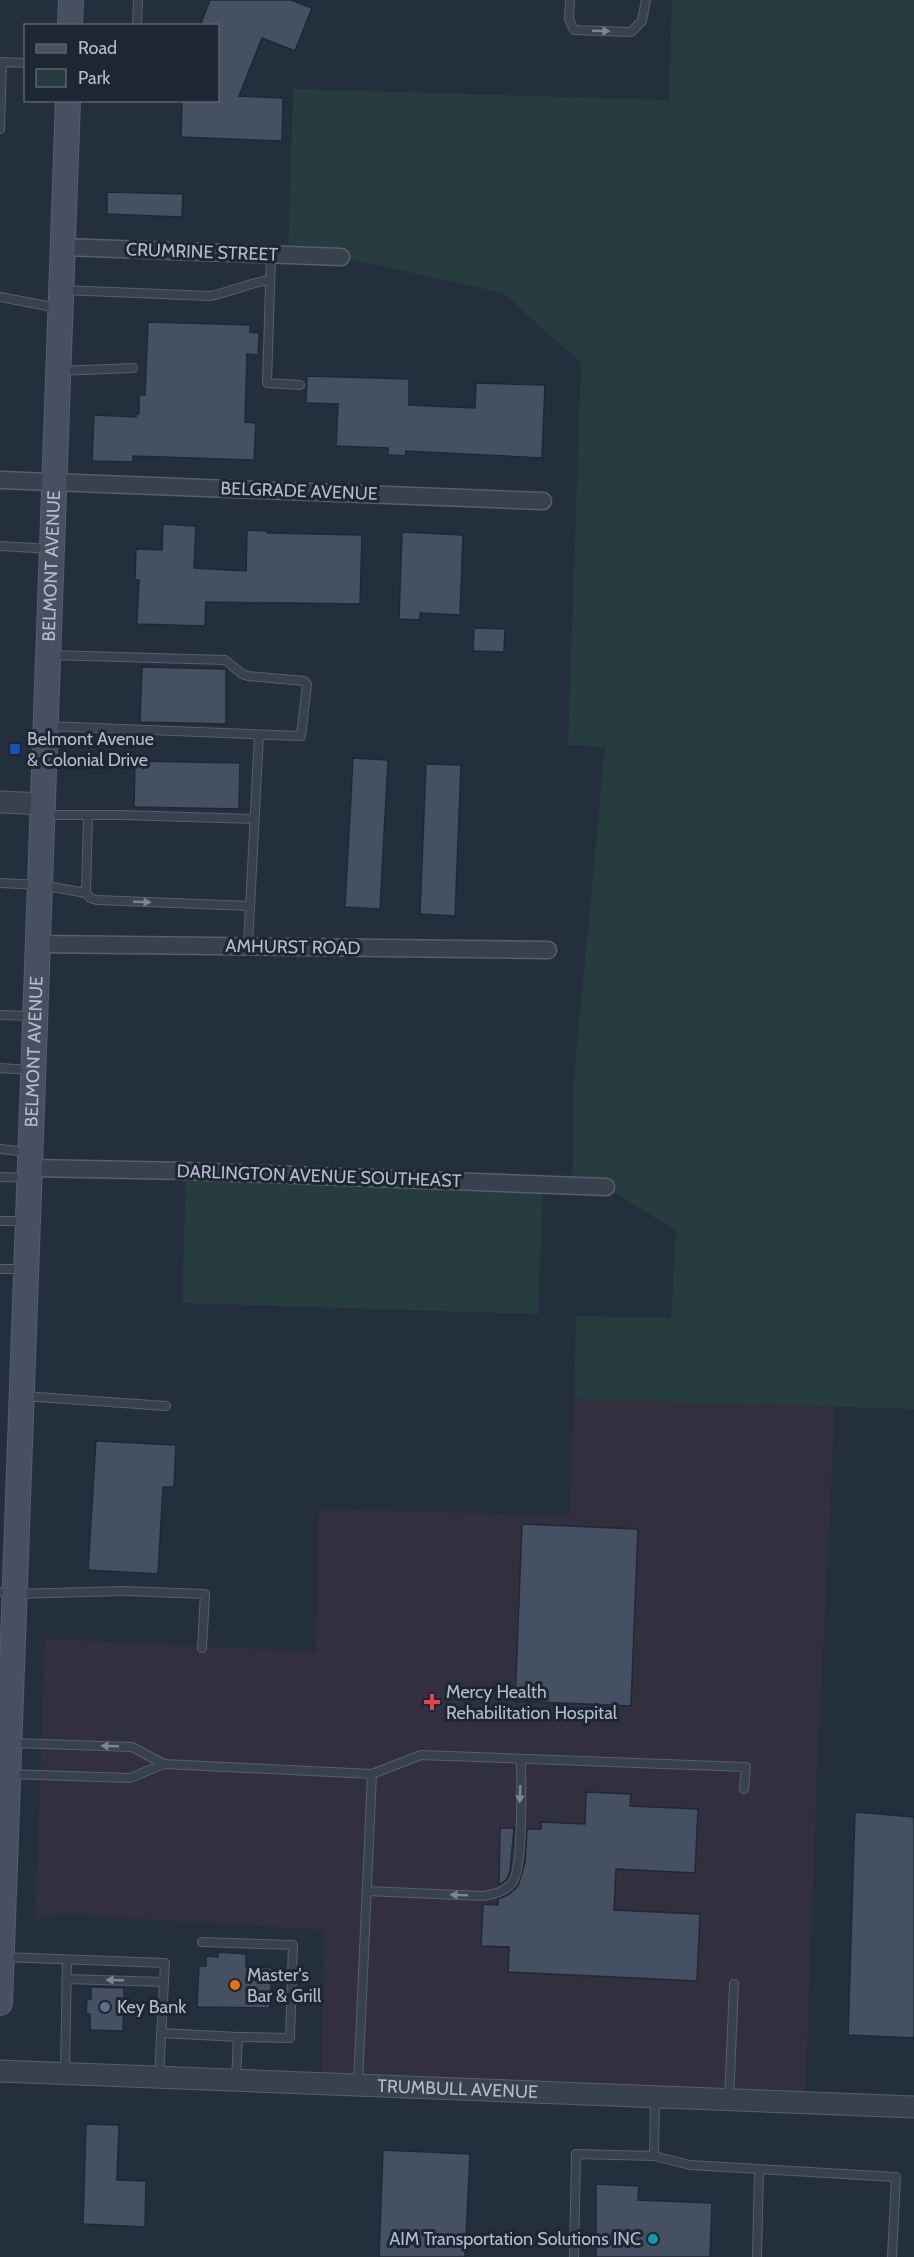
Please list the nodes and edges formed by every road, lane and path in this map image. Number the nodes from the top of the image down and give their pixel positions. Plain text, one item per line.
1 (71, 0) edge
2 (138, 0) edge
3 (570, 0) edge
4 (646, 0) edge
5 (70, 24) edge
6 (137, 24) edge
7 (1, 62) edge
8 (24, 63) edge
9 (68, 102) edge
10 (0, 129) edge
11 (64, 247) junction
12 (271, 255) junction
13 (341, 257) dead end
14 (269, 280) junction
15 (0, 297) edge
16 (62, 299) junction
17 (133, 368) dead end
18 (59, 371) junction
19 (300, 385) dead end
20 (0, 480) edge
21 (55, 482) junction
22 (543, 501) dead end
23 (0, 546) edge
24 (53, 549) junction
25 (49, 655) junction
26 (46, 726) junction
27 (259, 735) junction
28 (0, 802) edge
29 (43, 810) junction
30 (88, 815) junction
31 (254, 819) junction
32 (0, 883) edge
33 (41, 885) junction
34 (86, 893) junction
35 (250, 906) junction
36 (39, 944) junction
37 (249, 946) junction
38 (548, 950) dead end
39 (0, 1015) edge
40 (36, 1017) junction
41 (0, 1068) edge
42 (34, 1070) junction
43 (0, 1149) edge
44 (31, 1166) junction
45 (0, 1177) edge
46 (606, 1187) dead end
47 (0, 1221) edge
48 (29, 1221) junction
49 (0, 1269) edge
50 (27, 1269) junction
51 (22, 1396) junction
52 (166, 1406) dead end
53 (8, 1593) edge
54 (202, 1648) dead end
55 (7, 1728) edge
56 (521, 1759) junction
57 (164, 1764) junction
58 (9, 1774) junction
59 (372, 1774) junction
60 (744, 1789) dead end
61 (3, 1869) edge
62 (367, 1891) junction
63 (202, 1942) dead end
64 (1, 1957) edge
65 (67, 1960) junction
66 (66, 1979) junction
67 (164, 1982) junction
68 (734, 1984) dead end
69 (0, 2003) edge
70 (161, 2033) junction
71 (238, 2037) junction
72 (0, 2071) edge
73 (65, 2074) junction
74 (159, 2077) junction
75 (236, 2080) junction
76 (358, 2085) junction
77 (655, 2097) junction
78 (729, 2100) junction
79 (914, 2107) edge
80 (654, 2156) junction
81 (759, 2169) junction
82 (574, 2257) edge
83 (757, 2257) edge
84 (892, 2257) edge

1 - 5 main road
2 - 6 lane
3 -> 4 lane
7 - 8 lane
7 - 10 lane
9 - 11 main road, BELMONT AVENUE
11 - 12 street, CRUMRINE STREET
11 - 16 main road, BELMONT AVENUE
12 - 13 street, CRUMRINE STREET
12 - 14 lane
14 - 16 lane
14 - 19 lane
15 - 16 lane
16 - 18 main road, BELMONT AVENUE
17 - 18 lane
18 - 21 main road, BELMONT AVENUE
20 - 21 street, BELGRADE AVENUE
21 - 22 street, BELGRADE AVENUE
21 - 24 main road, BELMONT AVENUE
23 - 24 lane
24 - 25 main road, BELMONT AVENUE
25 - 26 main road, BELMONT AVENUE
25 - 27 lane
26 - 27 lane
26 - 29 main road, BELMONT AVENUE
27 - 31 lane
28 - 29 street
29 - 30 lane
29 - 33 main road, BELMONT AVENUE
30 - 31 lane
30 - 34 lane
31 - 35 lane
32 - 33 lane
33 - 34 lane
33 - 36 main road, BELMONT AVENUE
34 -> 35 lane
35 - 37 lane
36 - 37 street, AMHURST ROAD
36 - 40 main road, BELMONT AVENUE
37 - 38 street, AMHURST ROAD
39 - 40 lane
40 - 42 main road, BELMONT AVENUE
41 - 42 lane
42 - 44 main road, BELMONT AVENUE
43 - 44 lane
44 - 45 lane
44 - 46 street, DARLINGTON AVENUE SOUTHEAST
44 - 48 main road, BELMONT AVENUE
47 - 48 lane
48 - 50 main road, BELMONT AVENUE
49 - 50 lane
50 - 51 main road, BELMONT AVENUE
51 - 52 lane
51 - 53 main road, BELMONT AVENUE
53 - 54 lane
53 - 55 main road, BELMONT AVENUE
57 -> 55 lane
55 - 58 main road, BELMONT AVENUE
56 - 59 lane
56 - 60 lane
56 -> 62 lane
57 - 58 lane
57 - 59 lane
58 - 61 main road, BELMONT AVENUE
59 - 62 lane
61 - 64 main road, BELMONT AVENUE
62 - 76 lane
63 - 71 lane
64 - 65 lane
64 - 69 main road, BELMONT AVENUE
65 - 66 lane
65 - 67 lane
67 -> 66 lane
66 - 73 lane
67 - 70 lane
68 - 78 lane
70 - 71 lane
70 - 74 lane
71 - 75 lane
72 - 73 street, TRUMBULL AVENUE
73 - 74 street, TRUMBULL AVENUE
74 - 75 street, TRUMBULL AVENUE
75 - 76 street, TRUMBULL AVENUE
76 - 77 street, TRUMBULL AVENUE
77 - 78 street, TRUMBULL AVENUE
77 - 80 lane
78 - 79 street, TRUMBULL AVENUE
80 - 81 lane
80 - 82 lane
81 - 83 lane
81 - 84 lane

